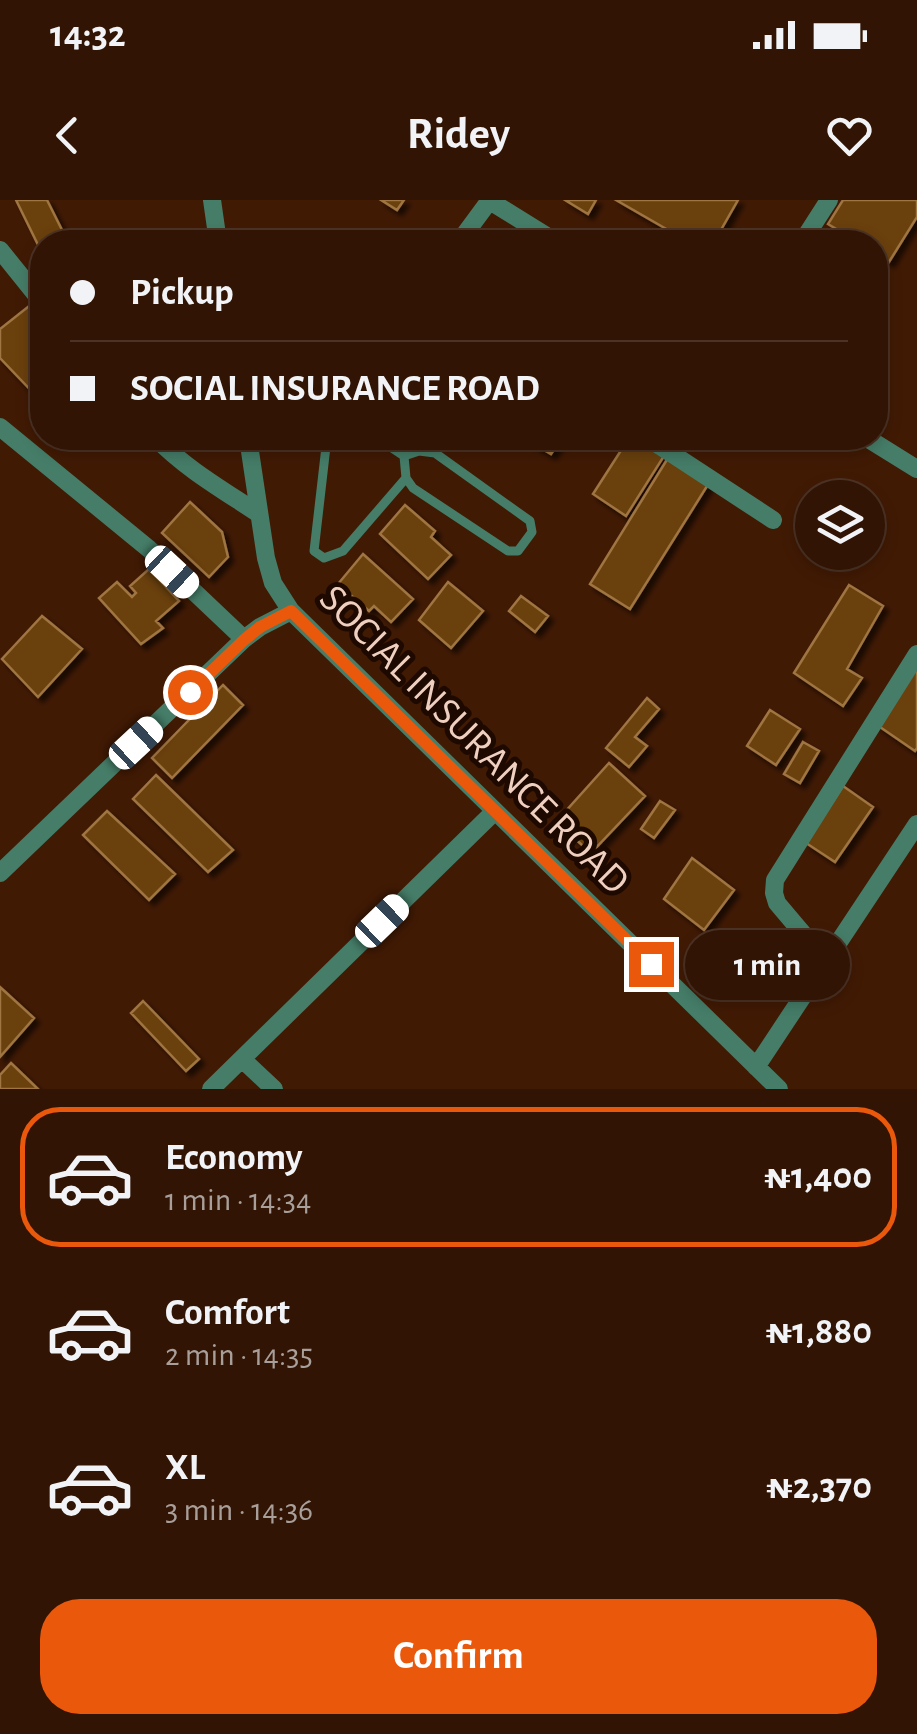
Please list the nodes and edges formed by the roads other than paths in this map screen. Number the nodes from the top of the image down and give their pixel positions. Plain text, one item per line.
1 (212, 200) edge
2 (490, 200) edge
3 (829, 200) edge
4 (216, 230) edge
5 (469, 230) edge
6 (537, 230) edge
7 (810, 230) edge
8 (0, 250) edge
9 (30, 287) edge
10 (2, 432) edge
11 (168, 450) edge
12 (250, 450) edge
13 (325, 450) edge
14 (395, 450) edge
15 (666, 450) edge
16 (886, 450) edge
17 (404, 456) junction
18 (917, 469) edge
19 (406, 478) junction
20 (259, 514) junction
21 (773, 520) dead end
22 (291, 611) junction
23 (244, 640) junction
24 (917, 654) edge
25 (495, 811) junction
26 (917, 824) edge
27 (0, 873) edge
28 (826, 961) junction
29 (242, 1059) junction
30 (756, 1067) junction
31 (211, 1089) edge
32 (274, 1089) edge
33 (779, 1089) edge

1 - 4 street
2 - 5 street
2 - 6 street
3 - 7 street
8 - 9 street
10 - 23 street
11 - 20 street
12 - 20 street, SOCIAL INSURANCE ROAD
13 - 19 lane
14 - 17 lane
15 - 21 street
16 - 18 street
17 - 19 lane
17 - 19 lane
20 - 22 street, SOCIAL INSURANCE ROAD
22 - 23 street
22 - 25 street, SOCIAL INSURANCE ROAD
23 - 27 street
24 - 28 street
25 - 29 street
25 - 30 street, SOCIAL INSURANCE ROAD
26 - 28 street
28 - 30 street
29 - 31 street
29 - 32 street
30 - 33 street, SOCIAL INSURANCE ROAD

